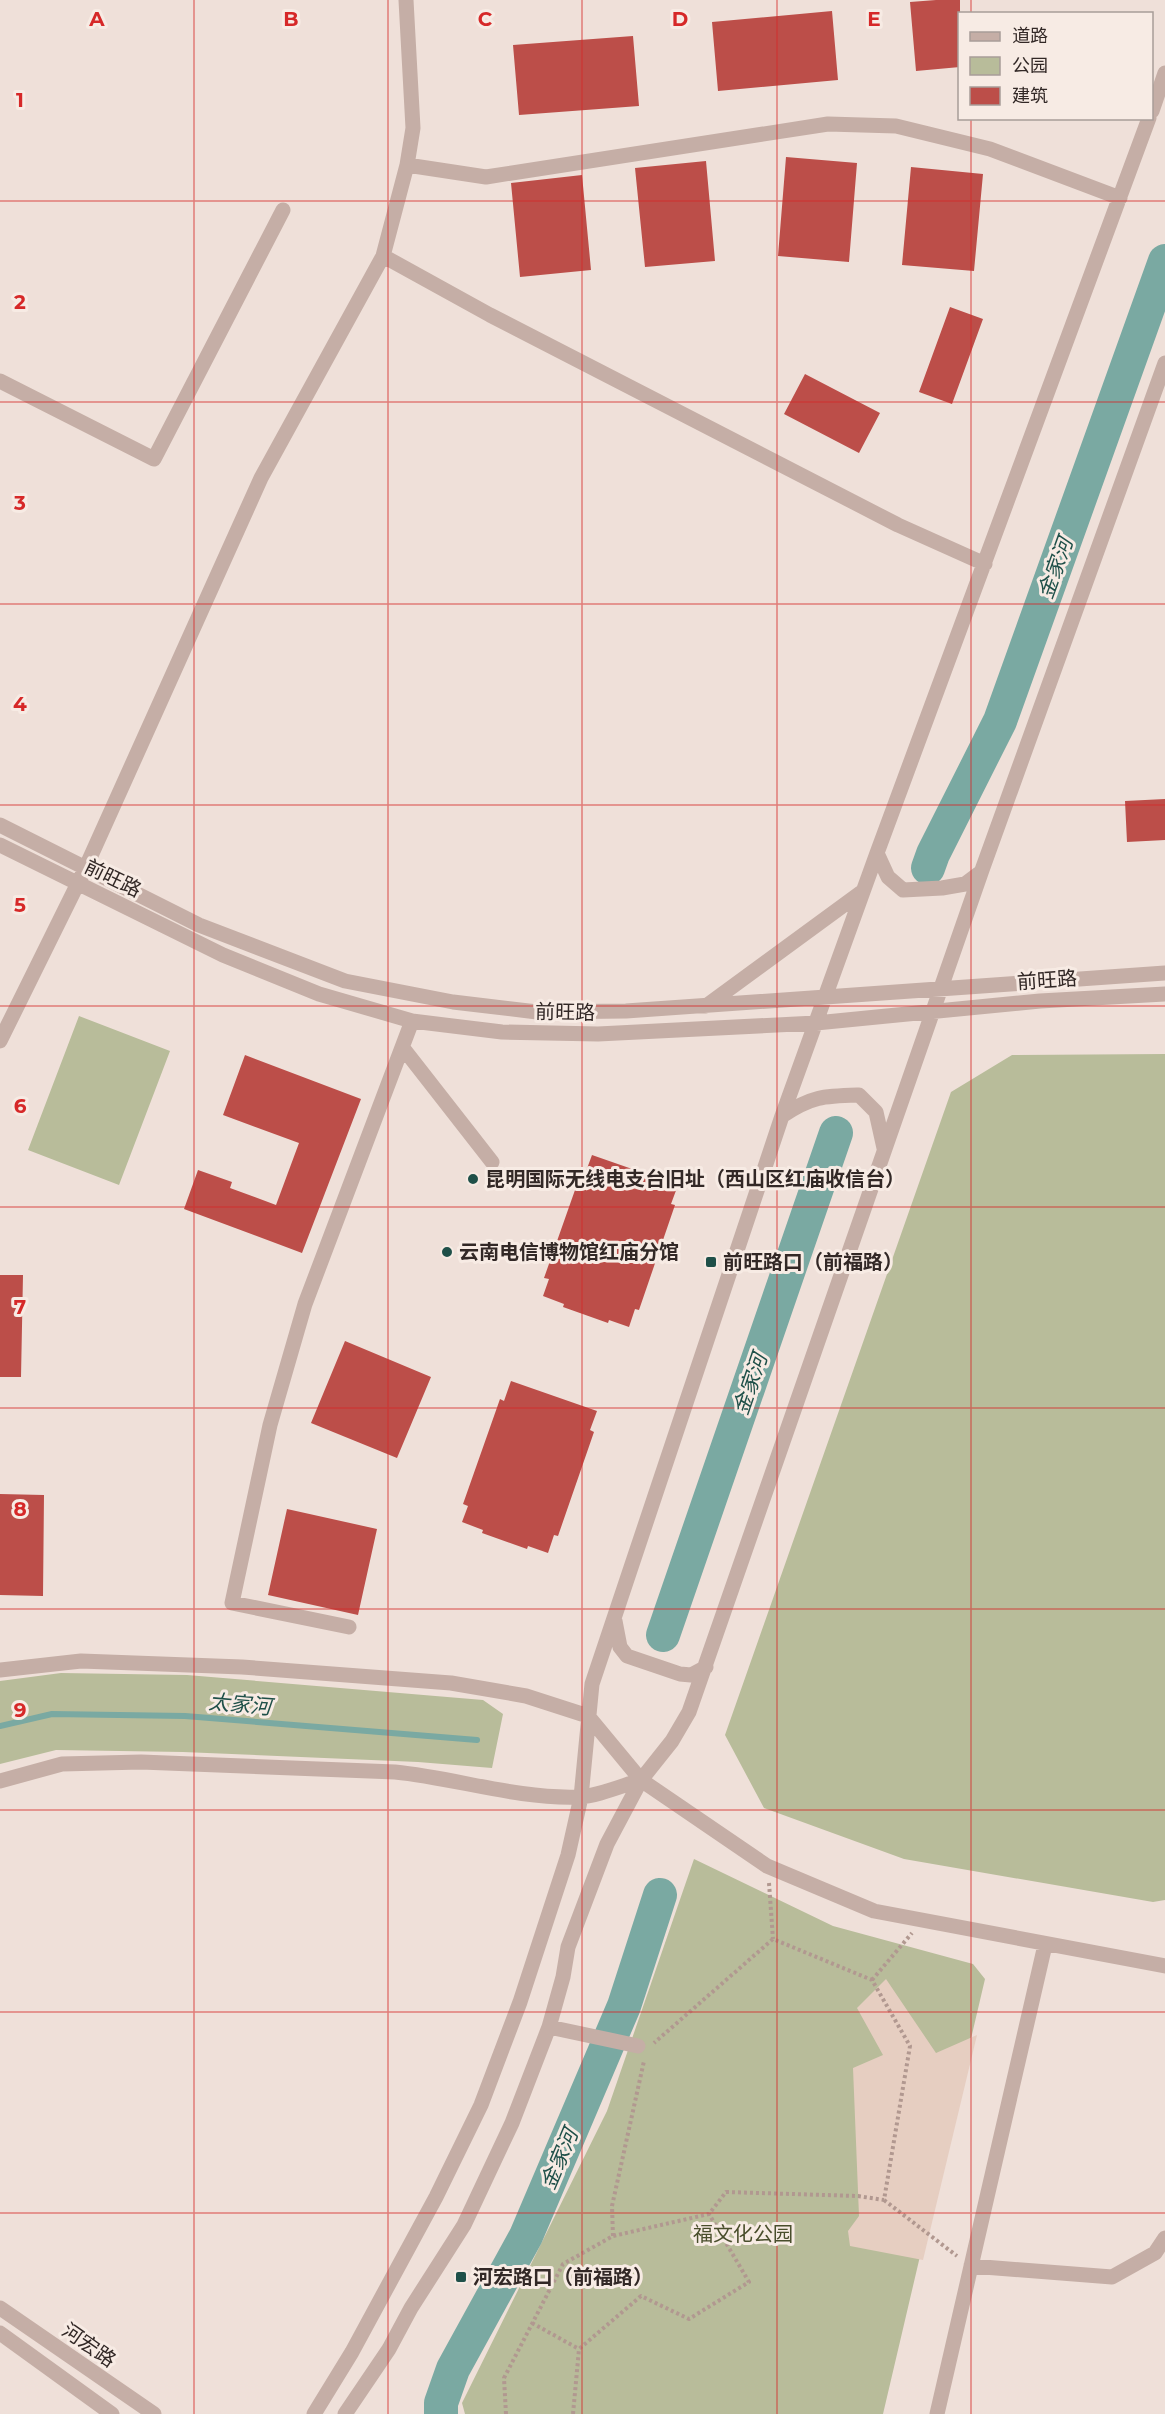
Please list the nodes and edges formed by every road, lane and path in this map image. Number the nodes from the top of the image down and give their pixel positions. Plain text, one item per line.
1 (406, 0) edge
2 (1165, 72) edge
3 (1153, 108) edge
4 (1148, 120) edge
5 (407, 165) junction
6 (1120, 198) junction
7 (283, 210) dead end
8 (383, 256) junction
9 (1165, 363) edge
10 (0, 381) edge
11 (985, 564) junction
12 (0, 825) edge
13 (0, 845) edge
14 (877, 853) junction
15 (85, 869) junction
16 (982, 870) junction
17 (78, 884) junction
18 (863, 891) junction
19 (1165, 973) edge
20 (940, 989) junction
21 (1165, 994) edge
22 (826, 997) junction
23 (706, 1006) junction
24 (932, 1013) junction
25 (412, 1021) junction
26 (816, 1023) junction
27 (0, 1041) edge
28 (403, 1048) junction
29 (782, 1116) junction
30 (884, 1148) junction
31 (492, 1162) dead end
32 (614, 1618) junction
33 (349, 1627) dead end
34 (706, 1667) junction
35 (0, 1670) edge
36 (588, 1716) junction
37 (641, 1780) junction
38 (0, 1781) edge
39 (581, 1797) junction
40 (767, 1866) junction
41 (923, 1921) junction
42 (773, 1939) junction
43 (1045, 1945) junction
44 (1165, 1966) edge
45 (872, 1980) junction
46 (549, 2027) junction
47 (642, 2048) junction
48 (884, 2200) junction
49 (709, 2214) junction
50 (613, 2236) junction
51 (1165, 2238) edge
52 (971, 2266) junction
53 (0, 2308) edge
54 (532, 2323) junction
55 (0, 2333) edge
56 (579, 2349) junction
57 (112, 2414) edge
58 (154, 2414) edge
59 (314, 2414) edge
60 (345, 2414) edge
61 (506, 2414) edge
62 (573, 2414) edge
63 (937, 2414) edge

1 - 5 street
2 - 3 street
4 - 6 street
5 - 6 street
5 - 8 street
6 - 11 street
7 - 10 street
8 - 11 street
8 - 15 street
9 - 16 street
11 - 14 street
12 - 15 street, 前旺路
13 - 17 street, 前旺路
14 - 16 street
14 - 18 street
15 - 17 street
15 - 23 street, 前旺路
16 - 20 street
17 - 25 street, 前旺路
17 - 27 street
18 - 22 street
18 - 23 street
19 - 20 street, 前旺路
20 - 22 street, 前旺路
20 - 24 street
21 - 24 street, 前旺路
22 - 23 street, 前旺路
22 - 26 street
24 - 26 street, 前旺路
24 - 30 street
25 - 26 street, 前旺路
25 - 28 street
26 - 29 street
28 - 31 street
28 - 33 street
29 - 30 street
29 - 32 street
30 - 34 street
32 - 34 street
32 - 36 street
34 - 37 street
35 - 36 street
36 - 37 street
36 - 39 street
37 - 39 street
37 - 40 street
37 - 46 street
38 - 39 street
39 - 59 street
40 - 41 street
40 - 42 path
41 - 43 street
41 - 45 path
42 - 45 path
42 - 47 path
43 - 44 street
43 - 52 street
45 - 48 path
46 - 47 street
46 - 60 street
47 - 50 path
48 - 49 path
48 - 52 path
49 - 50 path
49 - 56 path
50 - 54 path
51 - 52 street
52 - 63 street
53 - 58 street, 河宏路
54 - 56 path
54 - 61 path
55 - 57 street
56 - 62 path

